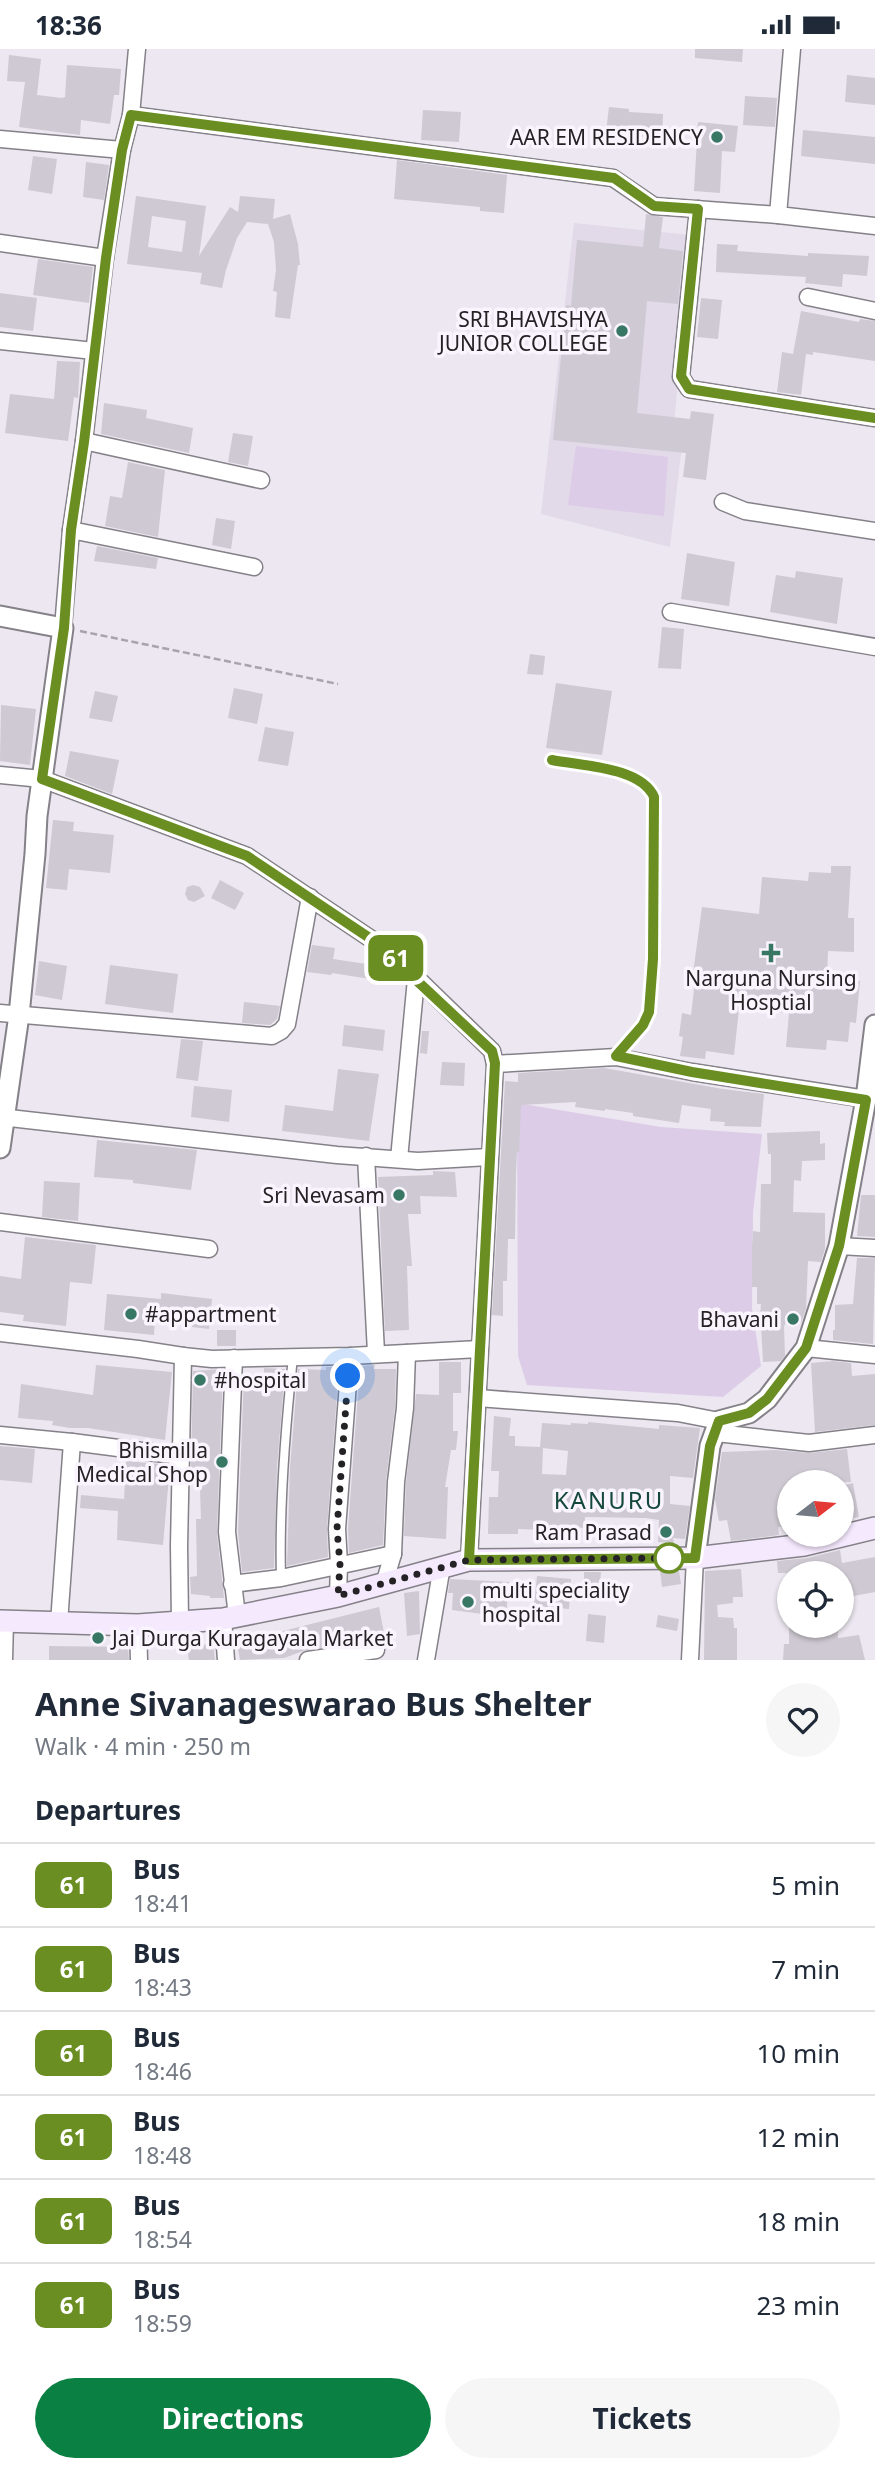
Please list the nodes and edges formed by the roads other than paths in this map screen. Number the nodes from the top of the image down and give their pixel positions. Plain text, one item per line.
1 (137, 49) edge
2 (792, 49) edge
3 (131, 115) junction
4 (0, 139) edge
5 (122, 150) junction
6 (698, 209) junction
7 (778, 215) junction
8 (875, 226) edge
9 (0, 243) edge
10 (106, 258) junction
11 (808, 297) dead end
12 (875, 311) edge
13 (0, 341) edge
14 (94, 351) junction
15 (875, 418) edge
16 (84, 442) junction
17 (261, 480) dead end
18 (723, 502) dead end
19 (71, 530) junction
20 (875, 531) edge
21 (254, 567) dead end
22 (671, 612) dead end
23 (0, 616) edge
24 (64, 628) junction
25 (875, 647) edge
26 (552, 760) dead end
27 (0, 775) edge
28 (42, 779) junction
29 (310, 897) junction
30 (415, 979) junction
31 (9, 1014) edge
32 (875, 1025) edge
33 (616, 1056) junction
34 (495, 1063) junction
35 (866, 1100) junction
36 (2, 1118) edge
37 (0, 1148) edge
38 (366, 1156) junction
39 (489, 1157) junction
40 (399, 1159) junction
41 (0, 1222) edge
42 (839, 1246) junction
43 (875, 1248) edge
44 (209, 1249) dead end
45 (0, 1333) edge
46 (806, 1348) junction
47 (479, 1349) junction
48 (376, 1353) junction
49 (407, 1353) junction
50 (875, 1355) edge
51 (183, 1356) junction
52 (350, 1356) junction
53 (293, 1357) junction
54 (234, 1358) junction
55 (478, 1398) junction
56 (717, 1427) junction
57 (875, 1434) edge
58 (0, 1436) edge
59 (72, 1442) junction
60 (180, 1456) junction
61 (875, 1528) edge
62 (393, 1554) junction
63 (695, 1558) junction
64 (469, 1560) junction
65 (340, 1564) junction
66 (442, 1566) junction
67 (281, 1578) junction
68 (384, 1584) junction
69 (338, 1596) junction
70 (232, 1604) junction
71 (3, 1621) edge
72 (180, 1622) junction
73 (59, 1623) junction
74 (138, 1625) junction
75 (376, 1650) dead end
76 (4, 1660) edge
77 (138, 1660) edge
78 (226, 1660) edge
79 (308, 1660) edge
80 (426, 1660) edge
81 (690, 1660) edge

1 - 3 street
2 - 7 street
3 - 5 street
3 - 6 street
4 - 5 street
5 - 10 street
6 - 7 street
6 - 15 street
7 - 8 street
9 - 10 street
10 - 14 street
11 - 12 street
13 - 14 street
14 - 16 street
16 - 17 street
16 - 19 street
18 - 20 street
19 - 21 street
19 - 24 street
22 - 25 street
23 - 24 street
24 - 28 street
26 - 33 lane
27 - 28 street
28 - 29 street
28 - 31 street
29 - 30 street
29 - 31 street
30 - 34 street
30 - 40 street
31 - 36 street
32 - 35 street
33 - 34 street
33 - 35 street
34 - 39 street
35 - 42 street
36 - 37 street
36 - 38 street
38 - 40 street
38 - 48 street
39 - 40 street
39 - 47 street
41 - 44 street
42 - 43 street
42 - 46 street
45 - 51 street
46 - 50 street
46 - 56 street
47 - 49 street
47 - 55 street
48 - 49 street
48 - 52 street
49 - 62 street
51 - 54 street
51 - 60 street
52 - 53 street
52 - 65 street
53 - 54 street
53 - 67 lane
54 - 70 street
55 - 56 street
55 - 64 street
56 - 57 street
56 - 63 street
58 - 59 street
59 - 60 street
59 - 73 street
60 - 72 street
61 - 63 main road
62 - 65 street
62 - 68 street
63 - 64 main road
63 - 81 street
64 - 66 main road
65 - 67 street
65 - 69 street
66 - 68 main road
66 - 80 street
67 - 70 street
68 - 69 main road
69 - 70 main road
70 - 72 main road
70 - 78 street
71 - 73 main road
71 - 76 street
72 - 74 main road
73 - 74 main road
74 - 77 street
75 - 79 street

